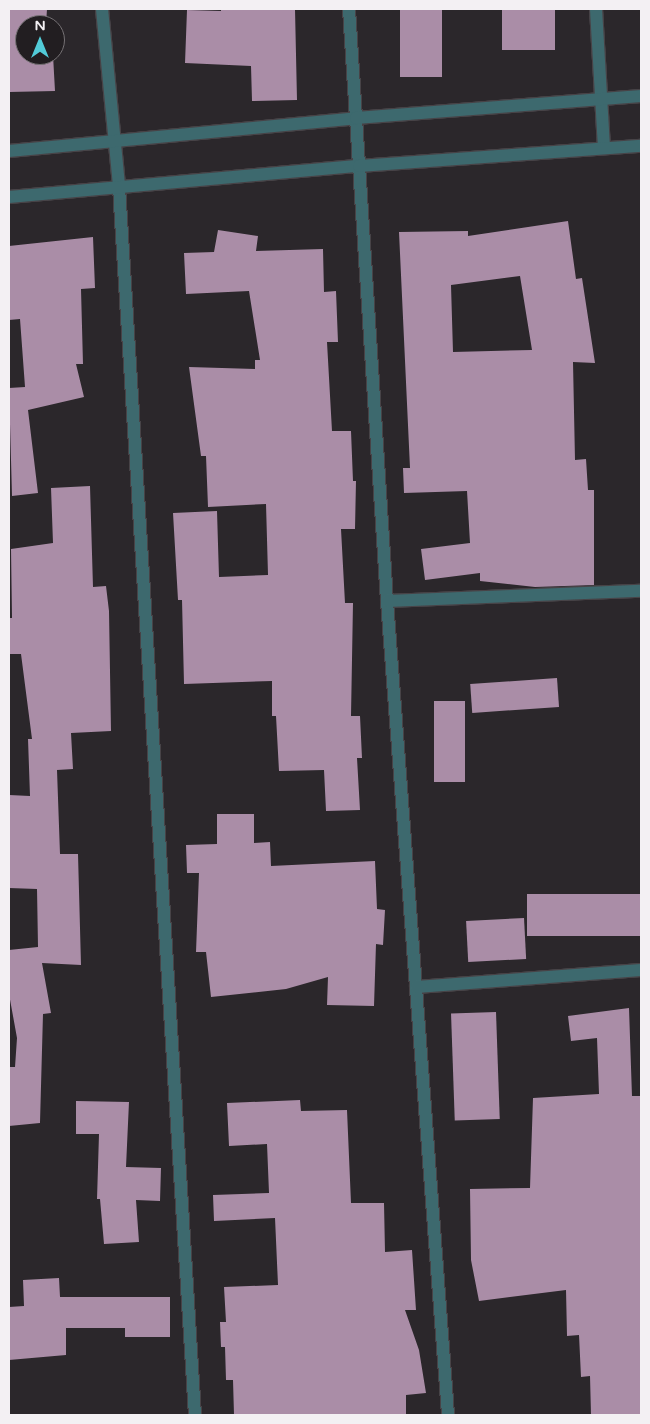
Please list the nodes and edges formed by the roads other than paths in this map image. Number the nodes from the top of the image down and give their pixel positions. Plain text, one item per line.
1 (102, 9) edge
2 (349, 9) edge
3 (596, 9) edge
4 (641, 96) edge
5 (601, 99) junction
6 (356, 118) junction
7 (114, 140) junction
8 (641, 146) edge
9 (604, 148) junction
10 (9, 151) edge
11 (358, 166) junction
12 (119, 187) junction
13 (9, 197) edge
14 (641, 591) edge
15 (387, 601) junction
16 (641, 970) edge
17 (416, 987) junction
18 (195, 1415) edge
19 (448, 1415) edge

1 - 7 street
2 - 6 street
3 - 5 street
4 - 5 street
5 - 6 street
5 - 9 street
6 - 7 street
6 - 11 street
7 - 10 street
7 - 12 street
8 - 9 street
9 - 11 street
11 - 12 street
11 - 15 street
12 - 13 street
12 - 18 street
14 - 15 street
15 - 17 street
16 - 17 street
17 - 19 street

